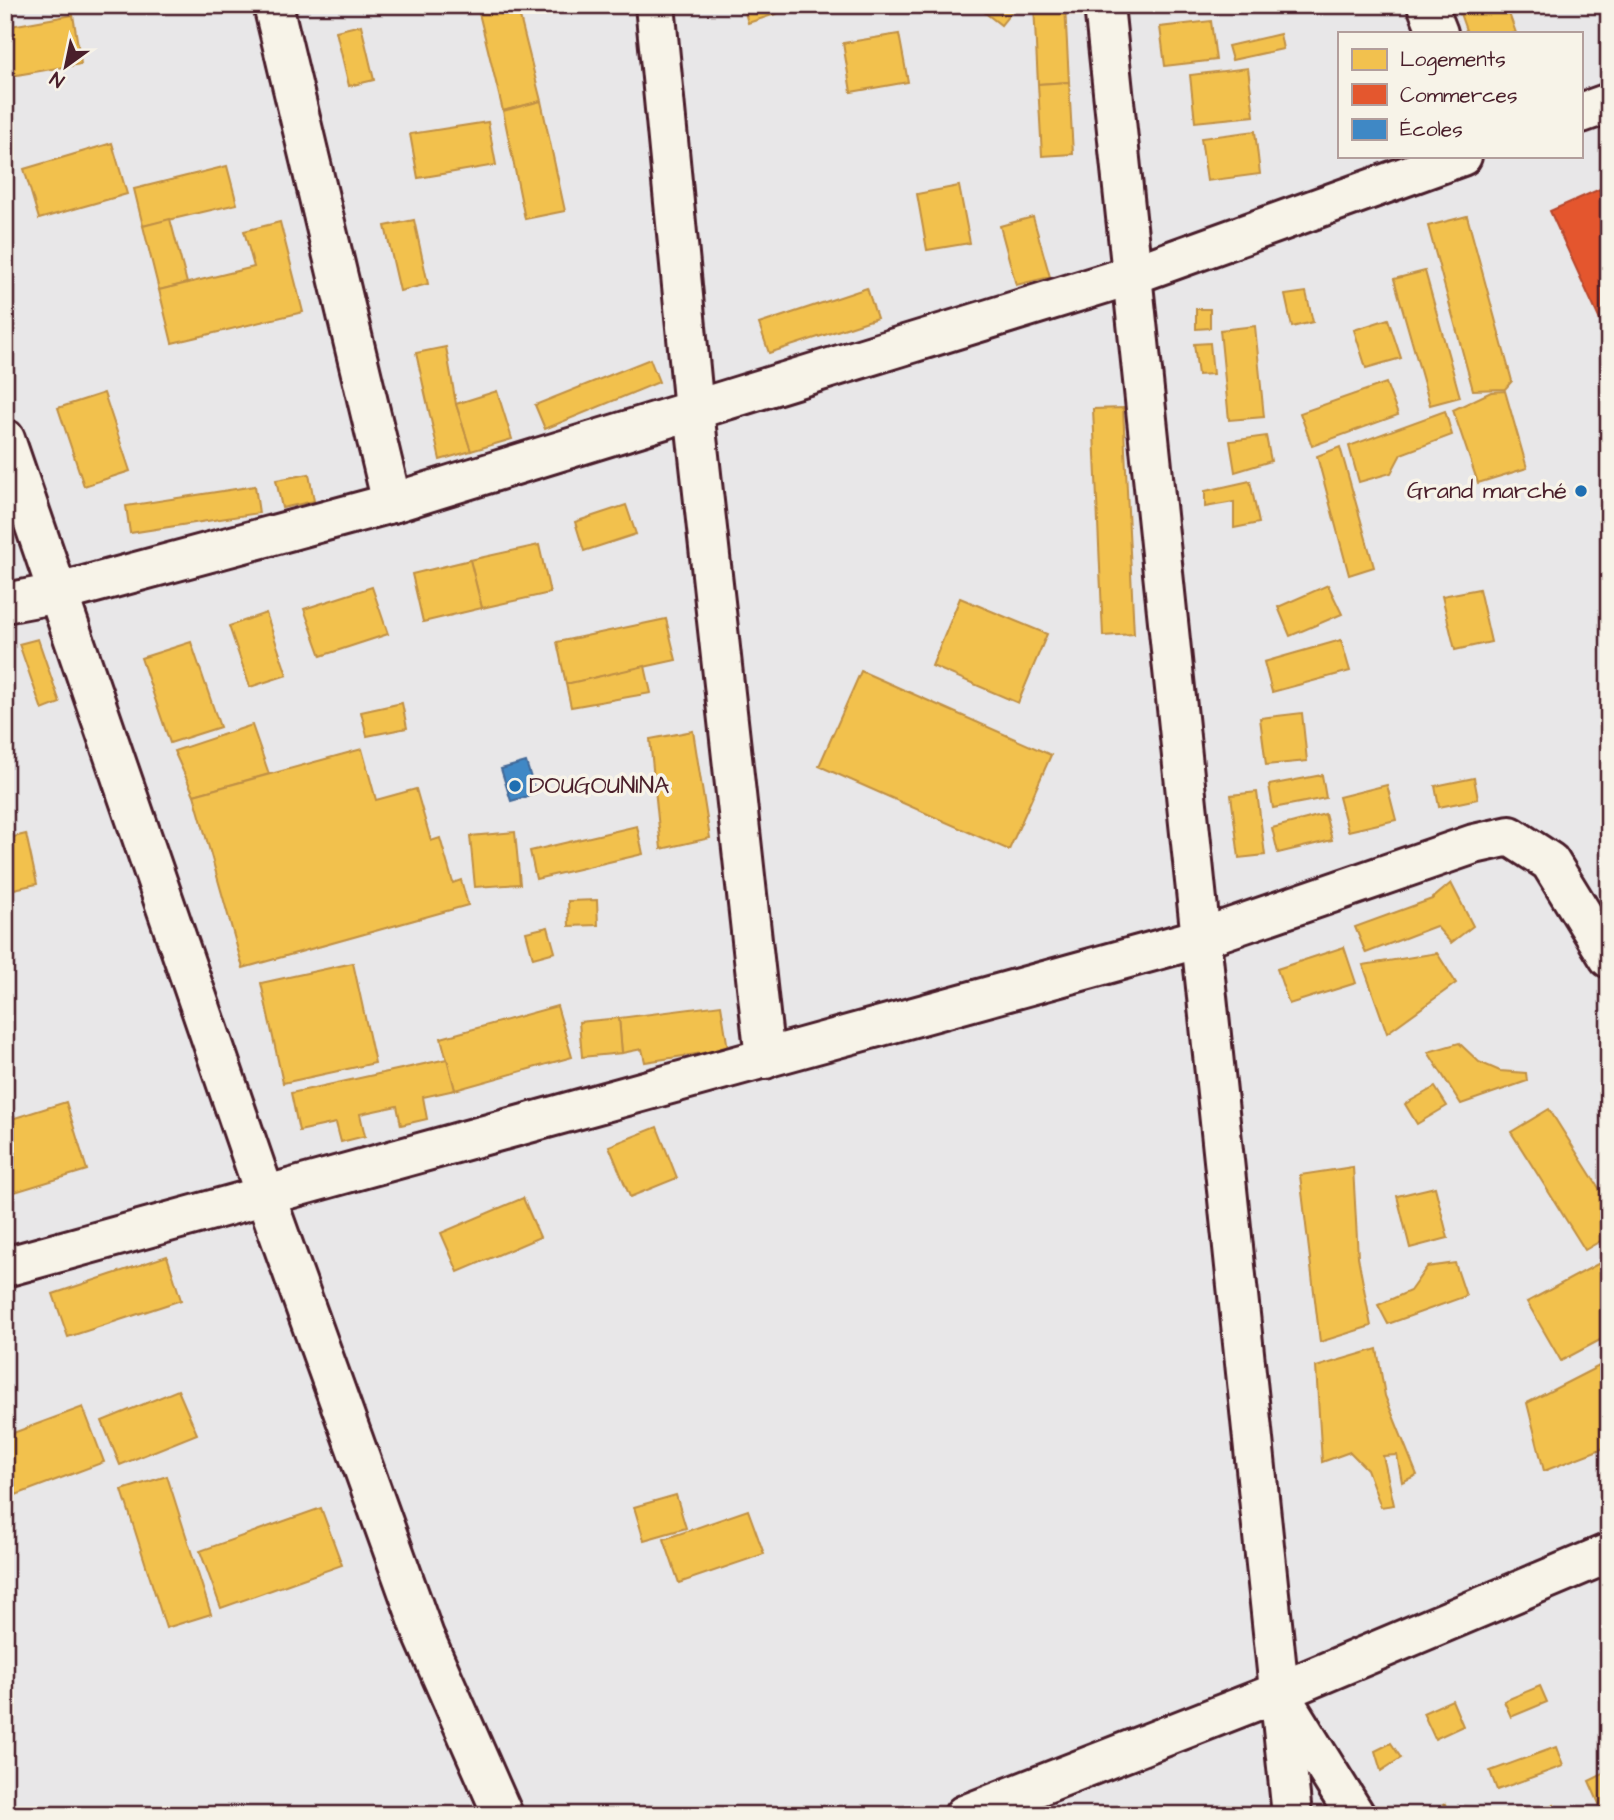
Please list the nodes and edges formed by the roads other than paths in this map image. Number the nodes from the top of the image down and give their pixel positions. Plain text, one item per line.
1 (273, 5) edge
2 (655, 5) edge
3 (1104, 5) edge
4 (1427, 5) edge
5 (1438, 32) edge
6 (1609, 103) edge
7 (1582, 113) edge
8 (1456, 158) edge
9 (1132, 275) junction
10 (694, 410) junction
11 (5, 439) edge
12 (391, 503) junction
13 (58, 593) junction
14 (5, 603) edge
15 (1201, 938) junction
16 (1609, 958) edge
17 (765, 1059) junction
18 (265, 1195) junction
19 (5, 1267) edge
20 (1609, 1553) edge
21 (1279, 1692) junction
22 (503, 1815) edge
23 (964, 1815) edge
24 (1292, 1815) edge
25 (1355, 1815) edge

1 - 12 street
2 - 10 street
3 - 9 street
4 - 5 street
6 - 7 street
8 - 9 street
9 - 10 street
9 - 15 street
10 - 12 street
10 - 17 street
11 - 13 street
12 - 13 street
13 - 14 street
13 - 18 street
15 - 16 street
15 - 17 street
15 - 21 street
17 - 18 street
18 - 19 street
18 - 22 street
20 - 21 street
21 - 23 street
21 - 24 street
21 - 25 street

